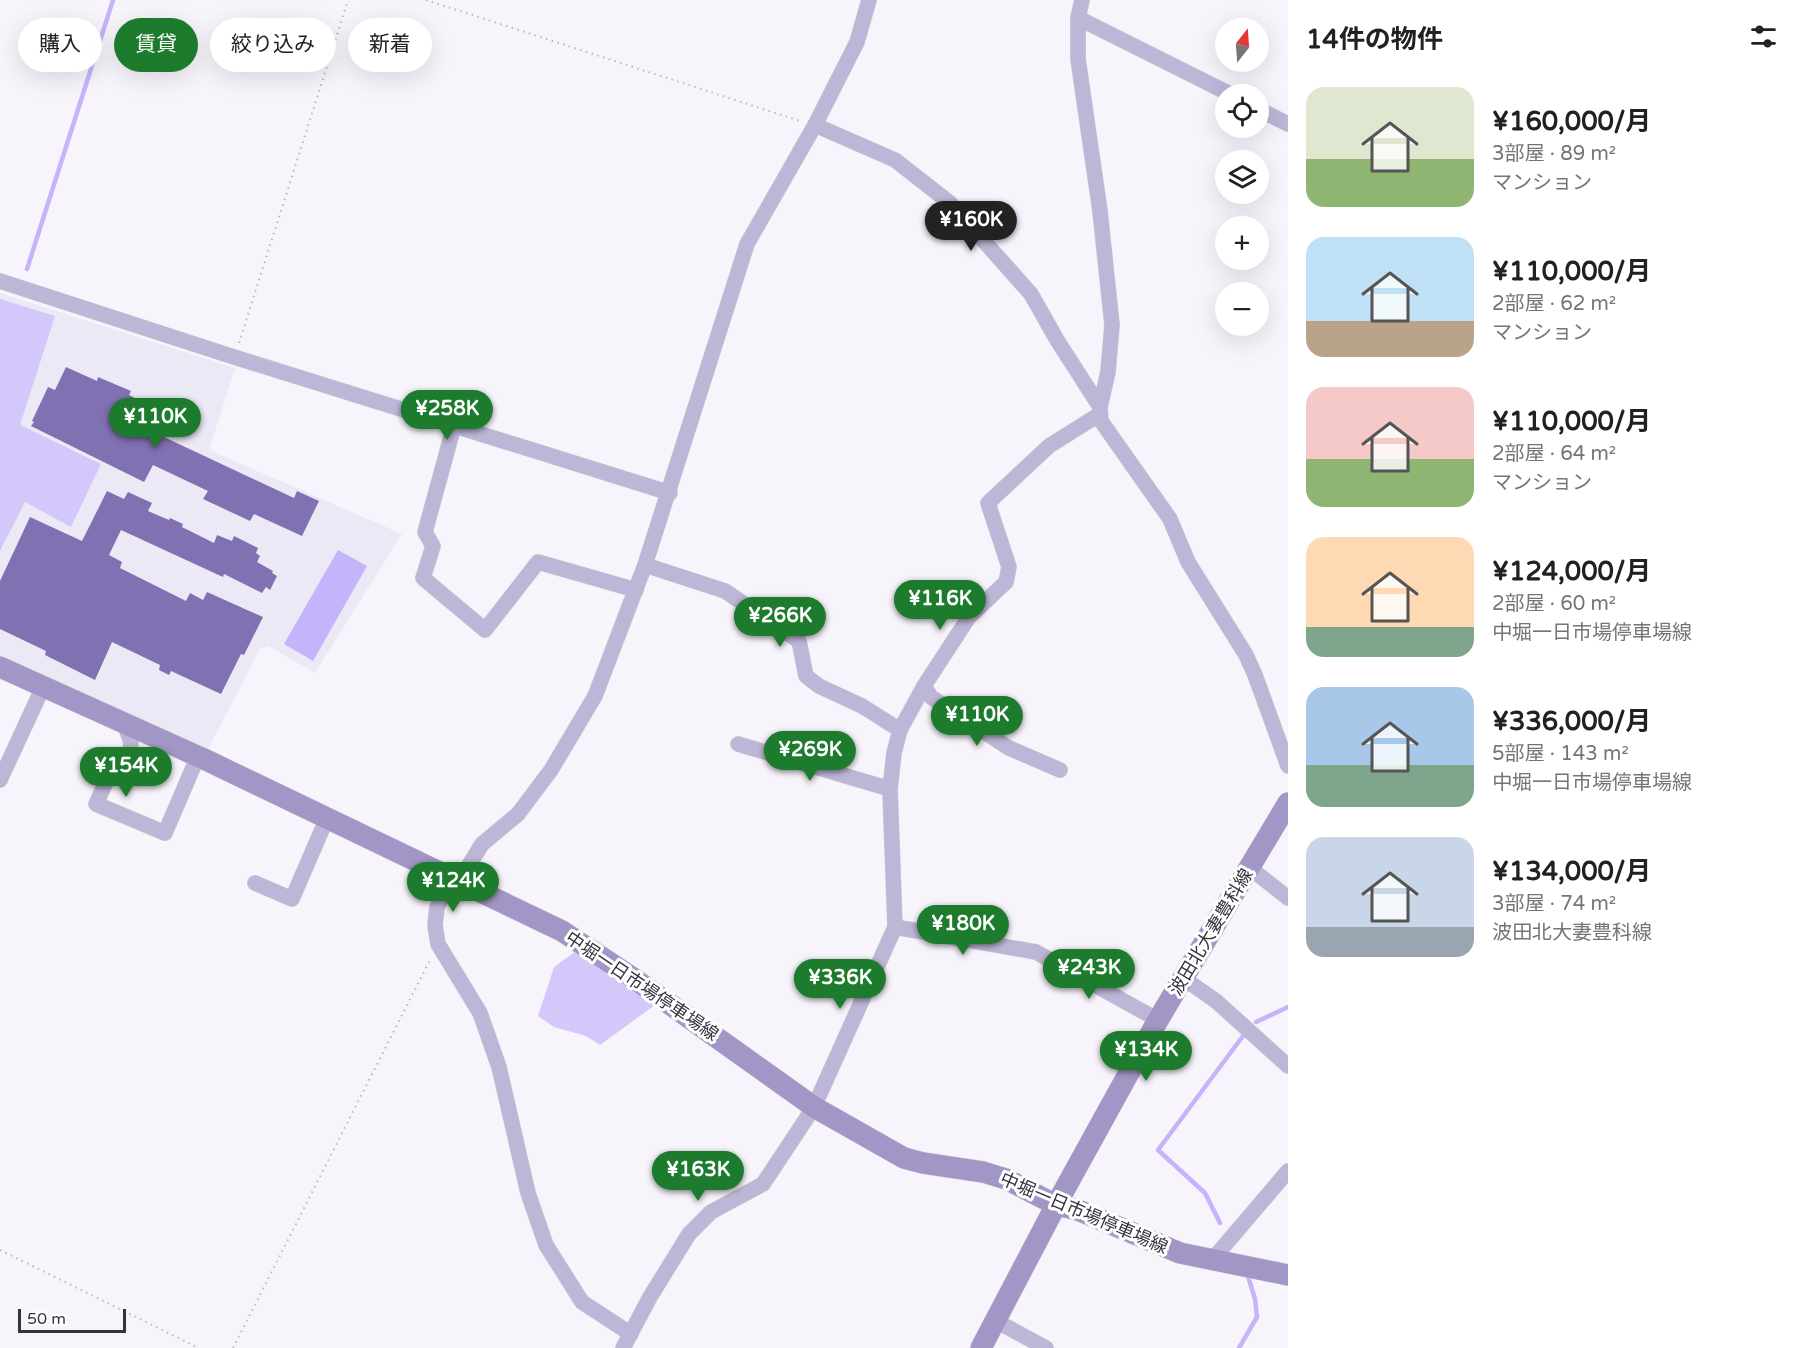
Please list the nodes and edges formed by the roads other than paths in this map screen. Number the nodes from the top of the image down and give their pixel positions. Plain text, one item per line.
1 (869, 0) edge
2 (1082, 0) edge
3 (1078, 18) junction
4 (1215, 86) edge
5 (1269, 114) edge
6 (1288, 124) edge
7 (815, 125) junction
8 (0, 281) edge
9 (1100, 410) junction
10 (454, 426) junction
11 (670, 493) junction
12 (645, 565) junction
13 (636, 590) junction
14 (0, 667) edge
15 (924, 686) junction
16 (43, 687) junction
17 (124, 723) junction
18 (900, 730) junction
19 (738, 744) dead end
20 (198, 756) junction
21 (1288, 766) edge
22 (1060, 770) dead end
23 (0, 780) edge
24 (890, 789) junction
25 (1288, 803) edge
26 (327, 818) junction
27 (1250, 868) junction
28 (457, 880) junction
29 (255, 883) dead end
30 (1288, 898) edge
31 (895, 927) junction
32 (1183, 978) junction
33 (1158, 1020) junction
34 (1287, 1064) edge
35 (814, 1107) junction
36 (1288, 1171) edge
37 (1056, 1204) junction
38 (1213, 1259) junction
39 (1288, 1275) edge
40 (996, 1321) junction
41 (631, 1334) junction
42 (623, 1348) edge
43 (981, 1348) edge
44 (1046, 1348) edge

1 - 7 street
2 - 3 street
3 - 4 street
3 - 9 street
5 - 6 street
7 - 9 street
7 - 11 street
8 - 10 street
9 - 15 street
9 - 21 street
10 - 11 street
10 - 13 street
11 - 12 street
12 - 13 street
12 - 18 street
13 - 28 street
14 - 16 main road, 中堀一日市場停車場線
15 - 18 street
15 - 22 street
16 - 17 main road, 中堀一日市場停車場線
16 - 23 street
17 - 20 main road, 中堀一日市場停車場線
17 - 20 street
18 - 24 street
19 - 24 street
20 - 26 main road, 中堀一日市場停車場線
24 - 31 street
25 - 27 main road, 波田北大妻豊科線
26 - 28 main road, 中堀一日市場停車場線
26 - 29 street
27 - 30 street
27 - 32 main road, 波田北大妻豊科線
28 - 35 main road, 中堀一日市場停車場線
28 - 41 street
31 - 33 street
31 - 35 street
32 - 33 main road, 波田北大妻豊科線
32 - 34 street
33 - 37 main road, 波田北大妻豊科線
35 - 37 main road, 中堀一日市場停車場線
35 - 41 street
36 - 38 street
37 - 38 main road, 中堀一日市場停車場線
37 - 40 main road, 波田北大妻豊科線
38 - 39 main road, 中堀一日市場停車場線
40 - 43 main road, 波田北大妻豊科線
40 - 44 street
41 - 42 street

